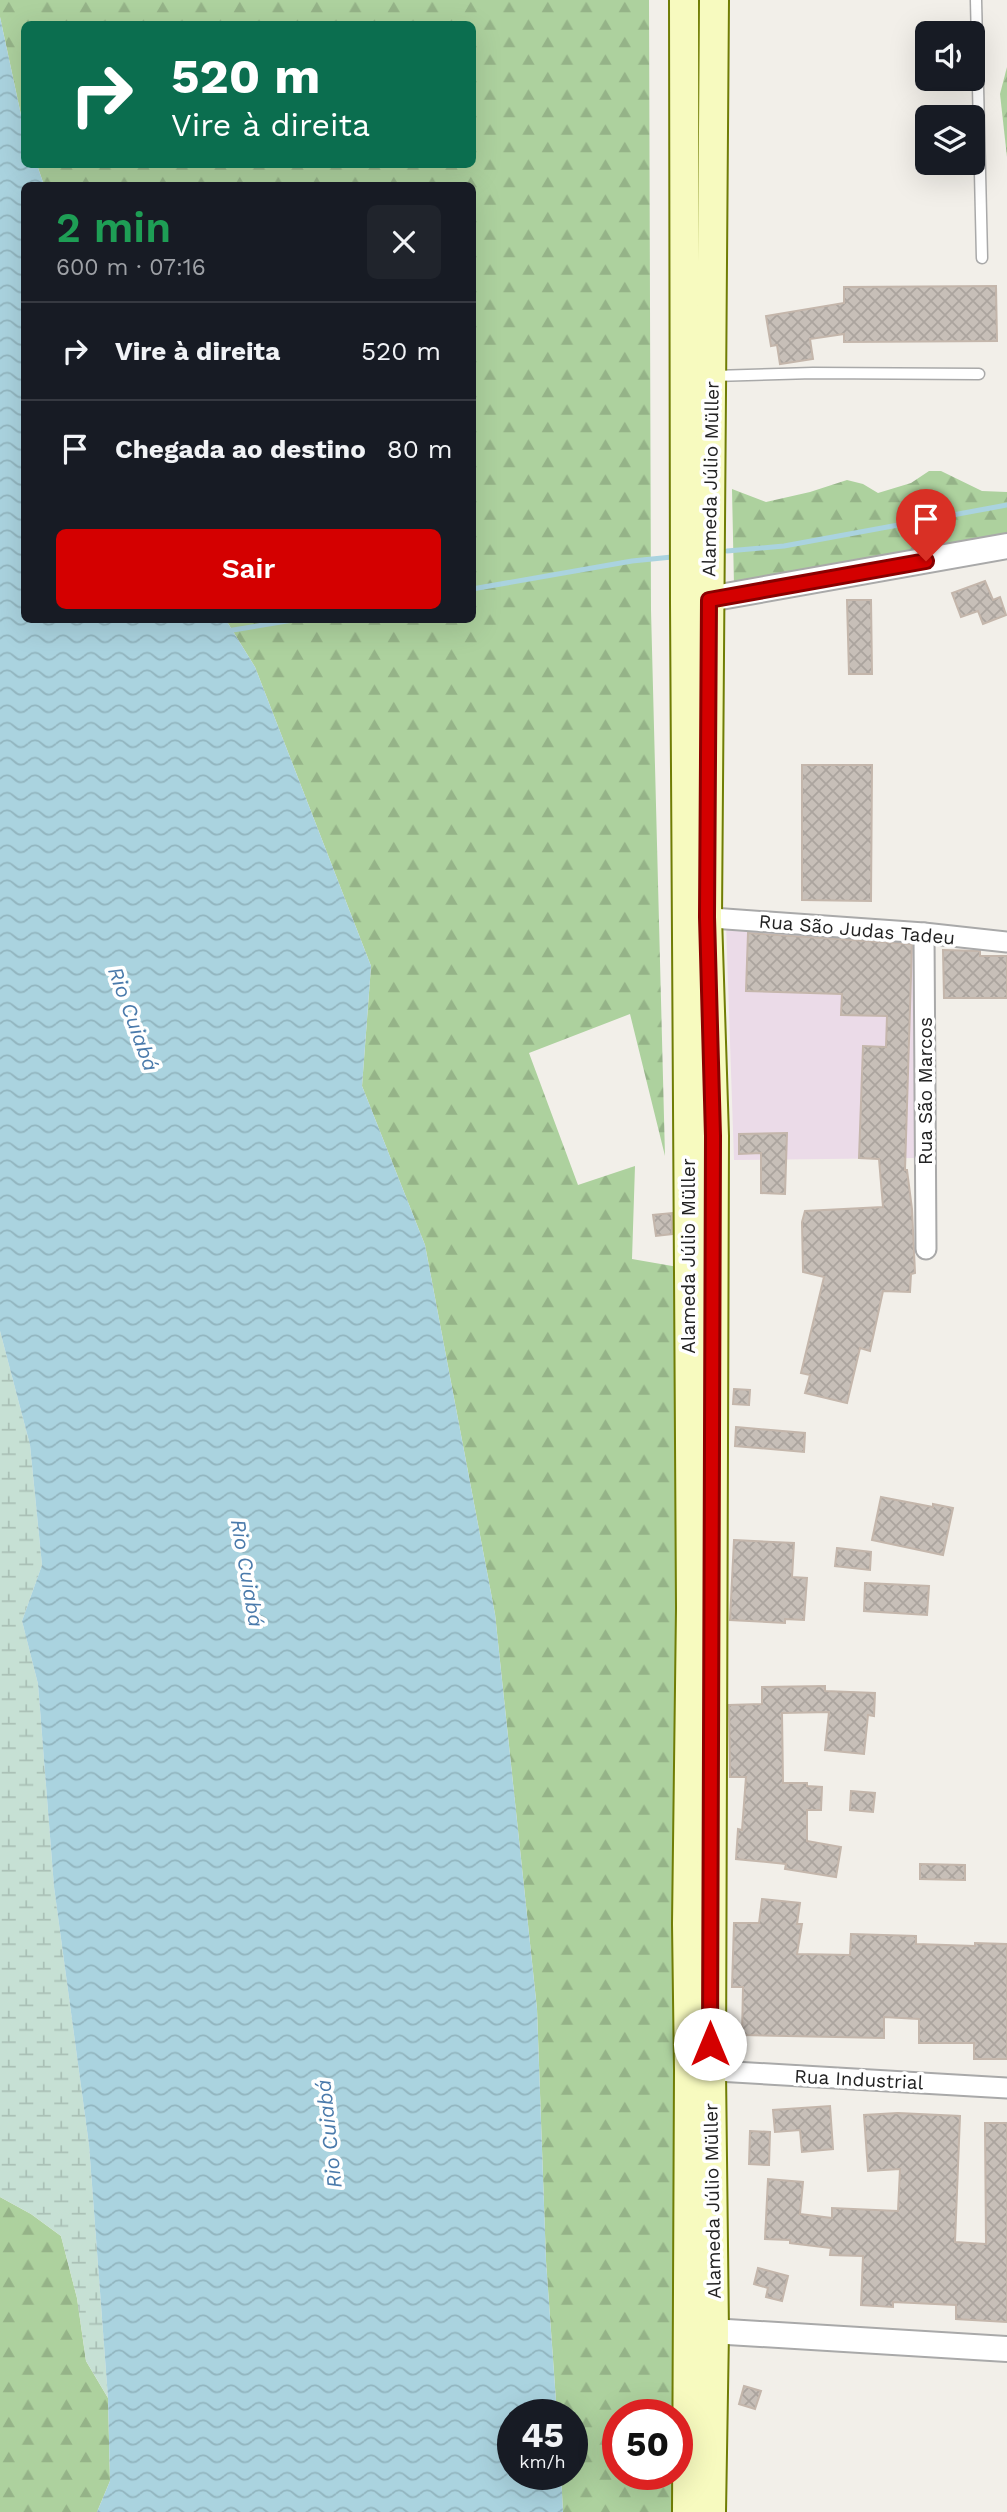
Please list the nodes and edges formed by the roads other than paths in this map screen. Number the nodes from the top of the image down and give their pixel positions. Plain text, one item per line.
1 (684, 0) edge
2 (714, 0) edge
3 (976, 0) edge
4 (982, 258) dead end
5 (979, 374) dead end
6 (698, 376) junction
7 (1007, 546) edge
8 (697, 602) junction
9 (697, 917) junction
10 (924, 933) junction
11 (1007, 942) edge
12 (926, 1249) dead end
13 (700, 2070) junction
14 (1007, 2088) edge
15 (701, 2331) junction
16 (1007, 2349) edge
17 (687, 2512) edge
18 (710, 2512) edge

1 - 6 main road, Alameda Júlio Müller
2 - 6 main road, Alameda Júlio Müller
3 - 4 lane
5 - 6 lane
6 - 8 main road, Alameda Júlio Müller
7 - 8 street
8 - 9 main road, Alameda Júlio Müller
9 - 10 street, Rua São Judas Tadeu
9 - 13 main road, Alameda Júlio Müller
10 - 11 street, Rua São Judas Tadeu
10 - 12 street, Rua São Marcos
13 - 14 street, Rua Industrial
13 - 15 main road, Alameda Júlio Müller
15 - 16 street
15 - 17 main road, Alameda Júlio Müller
15 - 18 main road, Alameda Júlio Müller

